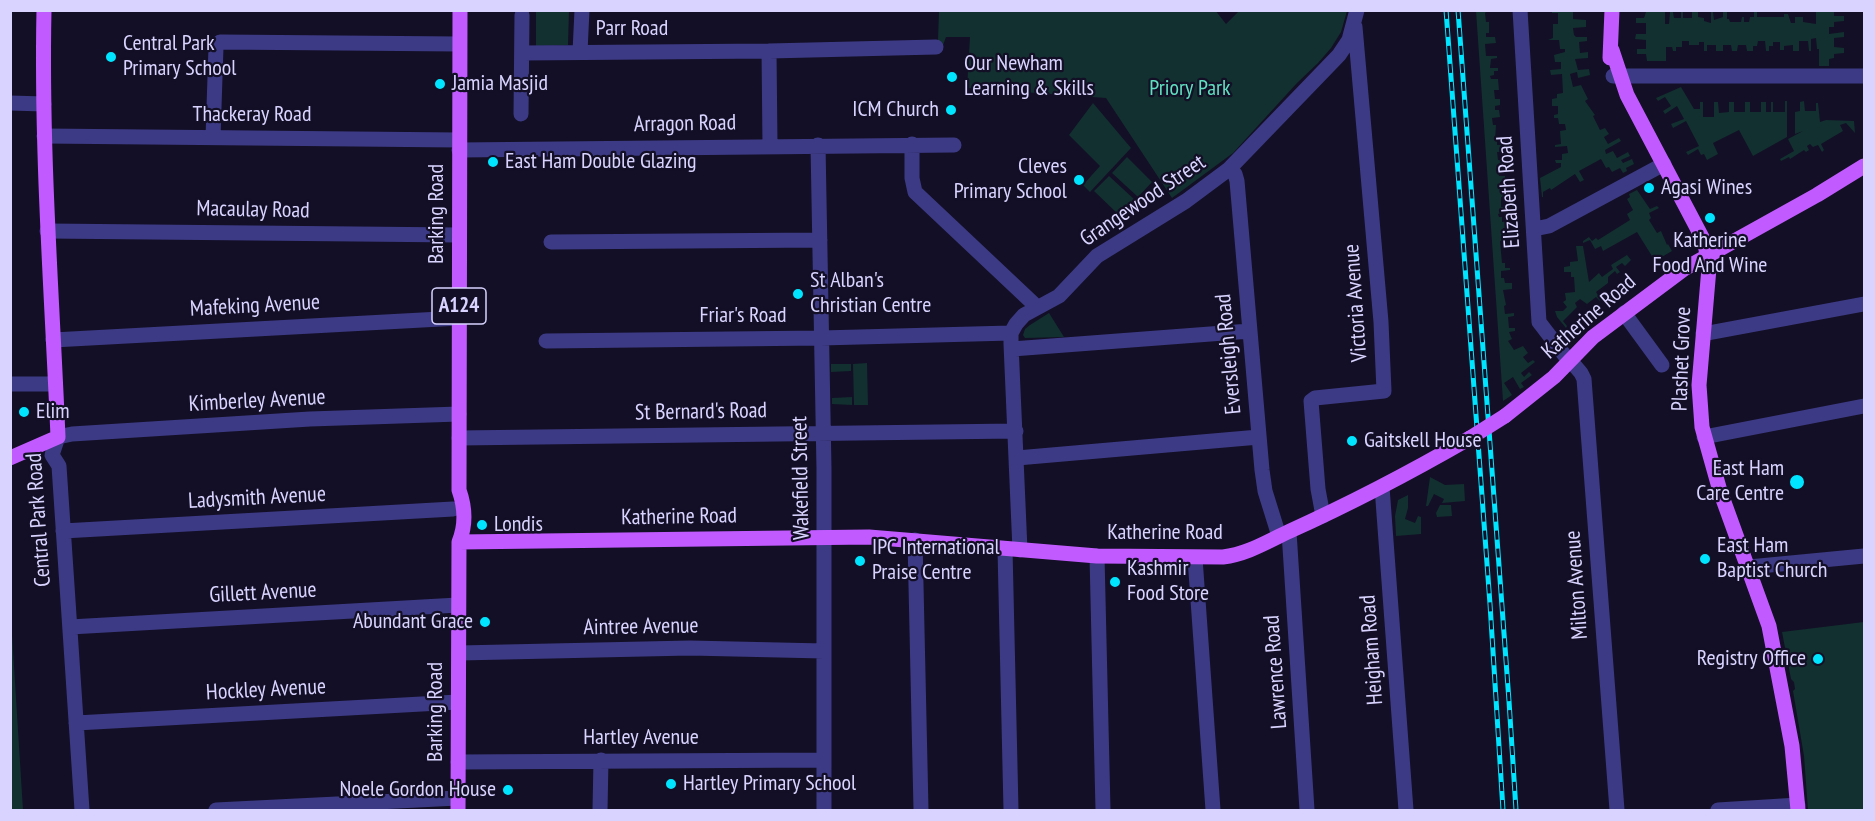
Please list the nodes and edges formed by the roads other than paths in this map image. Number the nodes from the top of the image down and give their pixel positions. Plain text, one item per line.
1 (45, 10) edge
2 (460, 10) edge
3 (582, 10) edge
4 (1520, 10) edge
5 (1612, 10) edge
6 (522, 15) dead end
7 (1356, 16) edge
8 (459, 44) junction
9 (936, 47) dead end
10 (769, 51) junction
11 (580, 52) junction
12 (522, 53) junction
13 (1616, 76) junction
14 (1864, 76) edge
15 (10, 103) edge
16 (44, 104) junction
17 (521, 114) dead end
18 (44, 136) junction
19 (213, 137) junction
20 (912, 144) junction
21 (459, 145) junction
22 (770, 145) junction
23 (818, 145) junction
24 (954, 145) dead end
25 (1664, 164) junction
26 (1864, 166) edge
27 (1229, 169) junction
28 (1534, 230) junction
29 (47, 231) junction
30 (459, 235) junction
31 (820, 240) junction
32 (551, 242) dead end
33 (1707, 255) junction
34 (1864, 304) edge
35 (1037, 307) junction
36 (1624, 313) junction
37 (459, 318) junction
38 (1250, 331) junction
39 (1011, 333) junction
40 (1703, 333) junction
41 (821, 338) junction
42 (53, 340) junction
43 (546, 340) dead end
44 (1012, 349) junction
45 (1569, 361) junction
46 (1662, 365) dead end
47 (10, 384) edge
48 (56, 384) junction
49 (1864, 406) edge
50 (459, 414) junction
51 (1016, 431) junction
52 (822, 433) junction
53 (58, 436) junction
54 (1259, 437) junction
55 (1704, 437) junction
56 (459, 438) junction
57 (10, 458) edge
58 (1017, 458) junction
59 (1382, 487) junction
60 (459, 490) junction
61 (453, 509) junction
62 (1323, 516) junction
63 (63, 531) junction
64 (1284, 534) junction
65 (824, 537) junction
66 (915, 540) junction
67 (459, 542) junction
68 (1013, 549) junction
69 (1097, 556) junction
70 (1864, 556) edge
71 (1195, 558) junction
72 (1749, 567) junction
73 (458, 605) junction
74 (70, 627) junction
75 (824, 651) junction
76 (459, 653) junction
77 (458, 702) junction
78 (76, 723) junction
79 (601, 760) junction
80 (823, 760) junction
81 (458, 762) junction
82 (458, 804) edge
83 (1798, 808) edge
84 (82, 810) edge
85 (216, 810) edge
86 (600, 810) edge
87 (824, 810) edge
88 (921, 810) edge
89 (1011, 810) edge
90 (1102, 810) edge
91 (1213, 810) edge
92 (1307, 810) edge
93 (1406, 810) edge
94 (1617, 810) edge
95 (1718, 810) edge

1 - 16 main road, Central Park Road
2 - 8 main road, Barking Road / A124
3 - 11 street
4 - 28 street, Elizabeth Road
5 - 13 main road, Plashet Grove
6 - 12 street
7 - 27 street, Grangewood Street
7 - 62 street, Victoria Avenue
8 - 19 street
8 - 21 main road, Barking Road / A124
9 - 10 street, Parr Road
10 - 11 street, Parr Road
10 - 22 street
11 - 12 street, Parr Road
12 - 17 street
13 - 14 street
13 - 25 main road, Plashet Grove
15 - 16 street
16 - 18 main road, Central Park Road
18 - 19 street, Thackeray Road
18 - 29 main road, Central Park Road
19 - 21 street, Thackeray Road
20 - 23 street, Arragon Road
20 - 24 street, Arragon Road
20 - 35 street
21 - 22 street, Arragon Road
21 - 30 main road, Barking Road / A124
22 - 23 street, Arragon Road
23 - 31 street, Wakefield Street
25 - 28 street
25 - 33 main road, Plashet Grove
26 - 33 main road, Katherine Road
27 - 35 street, Grangewood Street
27 - 38 street, Eversleigh Road
28 - 45 street, Elizabeth Road
29 - 30 street, Macaulay Road
29 - 42 main road, Central Park Road
30 - 37 main road, Barking Road / A124
31 - 32 street
31 - 41 street, Wakefield Street
33 - 36 main road, Katherine Road
33 - 40 main road, Plashet Grove
34 - 40 street
35 - 39 street, Grangewood Street
36 - 45 main road, Katherine Road
36 - 46 street
37 - 42 street, Mafeking Avenue
37 - 50 main road, Barking Road / A124
38 - 44 street
38 - 54 street, Eversleigh Road
39 - 41 street, Friar's Road
39 - 44 street
40 - 55 main road, Plashet Grove
41 - 43 street, Friar's Road
41 - 52 street, Wakefield Street
42 - 48 main road, Central Park Road
44 - 51 street
45 - 59 main road, Katherine Road, bridge
45 - 94 street, Milton Avenue
47 - 48 street
48 - 53 main road, Central Park Road
49 - 55 street
50 - 53 street, Kimberley Avenue
50 - 56 main road, Barking Road / A124
51 - 52 street, St Bernard's Road
51 - 58 street
52 - 56 street, St Bernard's Road
52 - 65 street, Wakefield Street
53 - 57 main road
53 - 63 street, Central Park Road
54 - 58 street
54 - 64 street, Eversleigh Road
55 - 72 main road, Plashet Grove
56 - 60 main road, Barking Road / A124
58 - 68 street
59 - 62 main road, Katherine Road
59 - 93 street, Heigham Road
60 - 61 main road, Barking Road / A124
60 - 67 main road, Barking Road / A124
61 - 63 street, Ladysmith Avenue
61 - 67 main road, Barking Road / A124
62 - 64 main road, Katherine Road
63 - 74 street, Central Park Road
64 - 71 main road, Katherine Road
64 - 92 street, Lawrence Road
65 - 66 main road, Katherine Road
65 - 67 main road, Katherine Road
65 - 75 street, Wakefield Street
66 - 68 main road, Katherine Road
66 - 88 street
67 - 73 main road, Barking Road / A124
68 - 69 main road, Katherine Road
68 - 89 street
69 - 71 main road, Katherine Road
69 - 90 street
70 - 72 street
71 - 91 street
72 - 83 main road, Plashet Grove
73 - 74 street, Gillett Avenue
73 - 76 main road, Barking Road / A124
74 - 78 street, Central Park Road
75 - 76 street, Aintree Avenue
75 - 80 street, Wakefield Street
76 - 77 main road, Barking Road / A124
77 - 78 street, Hockley Avenue
77 - 81 main road, Barking Road / A124
78 - 84 street, Central Park Road
79 - 80 street, Hartley Avenue
79 - 81 street, Hartley Avenue
79 - 86 street
80 - 87 street, Wakefield Street
81 - 82 main road, Barking Road / A124
82 - 85 street
83 - 95 street

